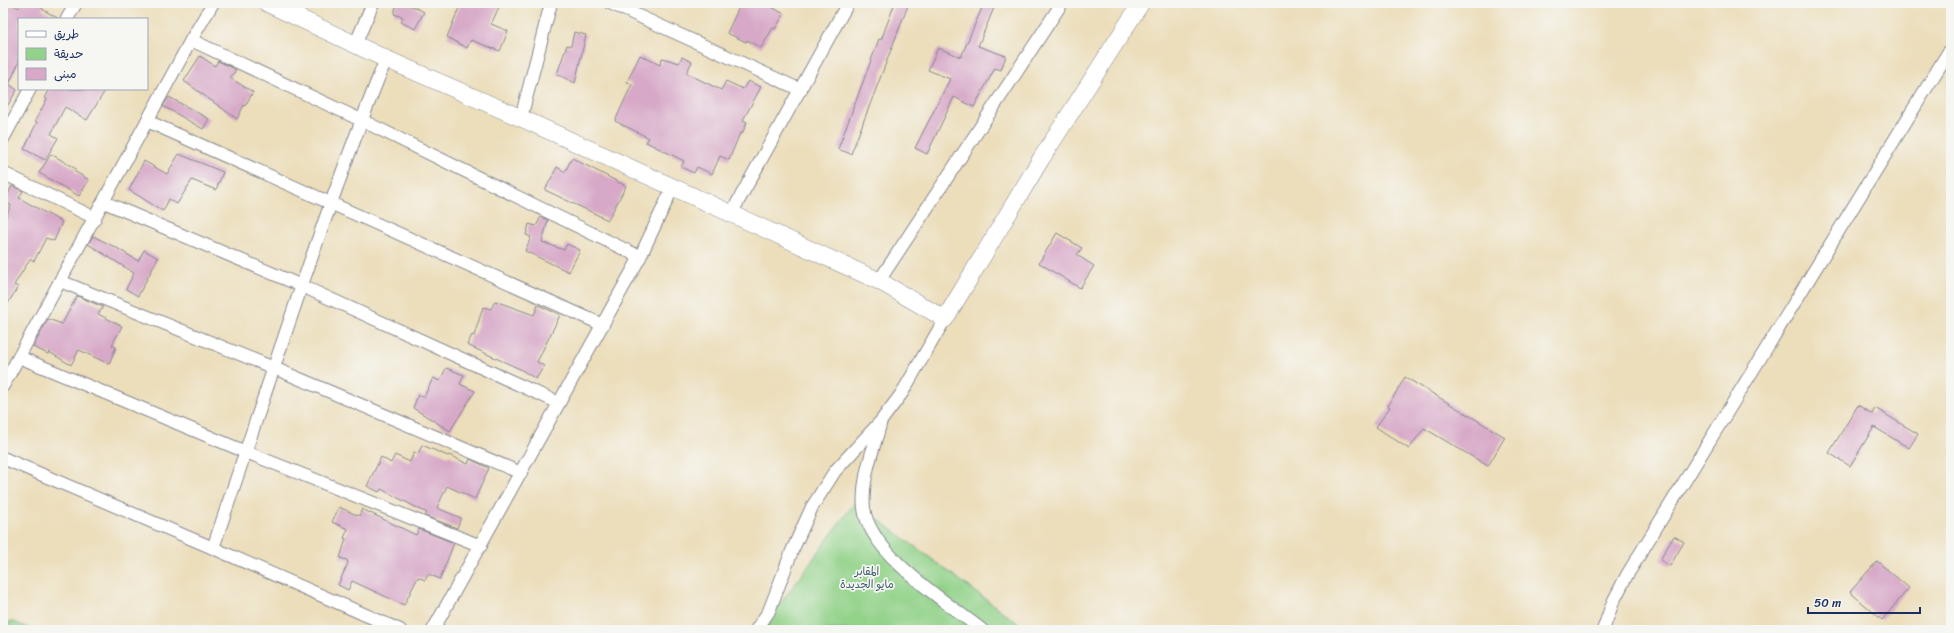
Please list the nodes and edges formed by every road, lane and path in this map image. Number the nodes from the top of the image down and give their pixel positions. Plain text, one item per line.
1 (76, 3) edge
2 (213, 3) edge
3 (267, 3) edge
4 (373, 3) edge
5 (551, 3) edge
6 (610, 3) edge
7 (848, 3) edge
8 (1062, 3) edge
9 (1141, 3) edge
10 (68, 18) edge
11 (191, 40) junction
12 (355, 45) junction
13 (1951, 48) edge
14 (386, 59) junction
15 (29, 90) edge
16 (801, 90) junction
17 (521, 118) junction
18 (361, 120) junction
19 (147, 121) junction
20 (3, 139) edge
21 (3, 173) edge
22 (673, 187) junction
23 (104, 202) junction
24 (330, 204) junction
25 (731, 214) junction
26 (95, 218) junction
27 (640, 257) junction
28 (60, 281) junction
29 (879, 281) junction
30 (302, 286) junction
31 (945, 319) junction
32 (603, 325) junction
33 (19, 357) junction
34 (274, 368) junction
35 (3, 386) edge
36 (559, 403) junction
37 (881, 421) junction
38 (246, 452) junction
39 (3, 458) edge
40 (521, 473) junction
41 (481, 546) junction
42 (214, 548) junction
43 (400, 630) edge
44 (433, 630) edge
45 (756, 630) edge
46 (982, 630) edge
47 (1603, 630) edge

1 - 10 street
2 - 11 street
3 - 12 street
4 - 12 street
5 - 17 street
6 - 16 street
7 - 16 street
8 - 29 street
9 - 31 street
11 - 18 street
11 - 19 street
12 - 14 street
13 - 47 street
14 - 17 street
14 - 18 street
15 - 20 street
16 - 25 street
17 - 22 street
18 - 24 street
18 - 27 street
19 - 23 street
19 - 24 street
21 - 26 street
22 - 25 street
22 - 27 street
23 - 26 street
23 - 30 street
24 - 30 street
24 - 32 street
25 - 29 street
26 - 28 street
27 - 32 street
28 - 33 street
28 - 34 street
29 - 31 street
30 - 34 street
30 - 36 street
31 - 37 street
32 - 36 street
33 - 35 street
33 - 38 street
34 - 38 street
34 - 40 street
36 - 40 street
37 - 45 street
37 - 46 street
38 - 41 street
38 - 42 street
39 - 42 street
40 - 41 street
41 - 44 street
42 - 43 street

